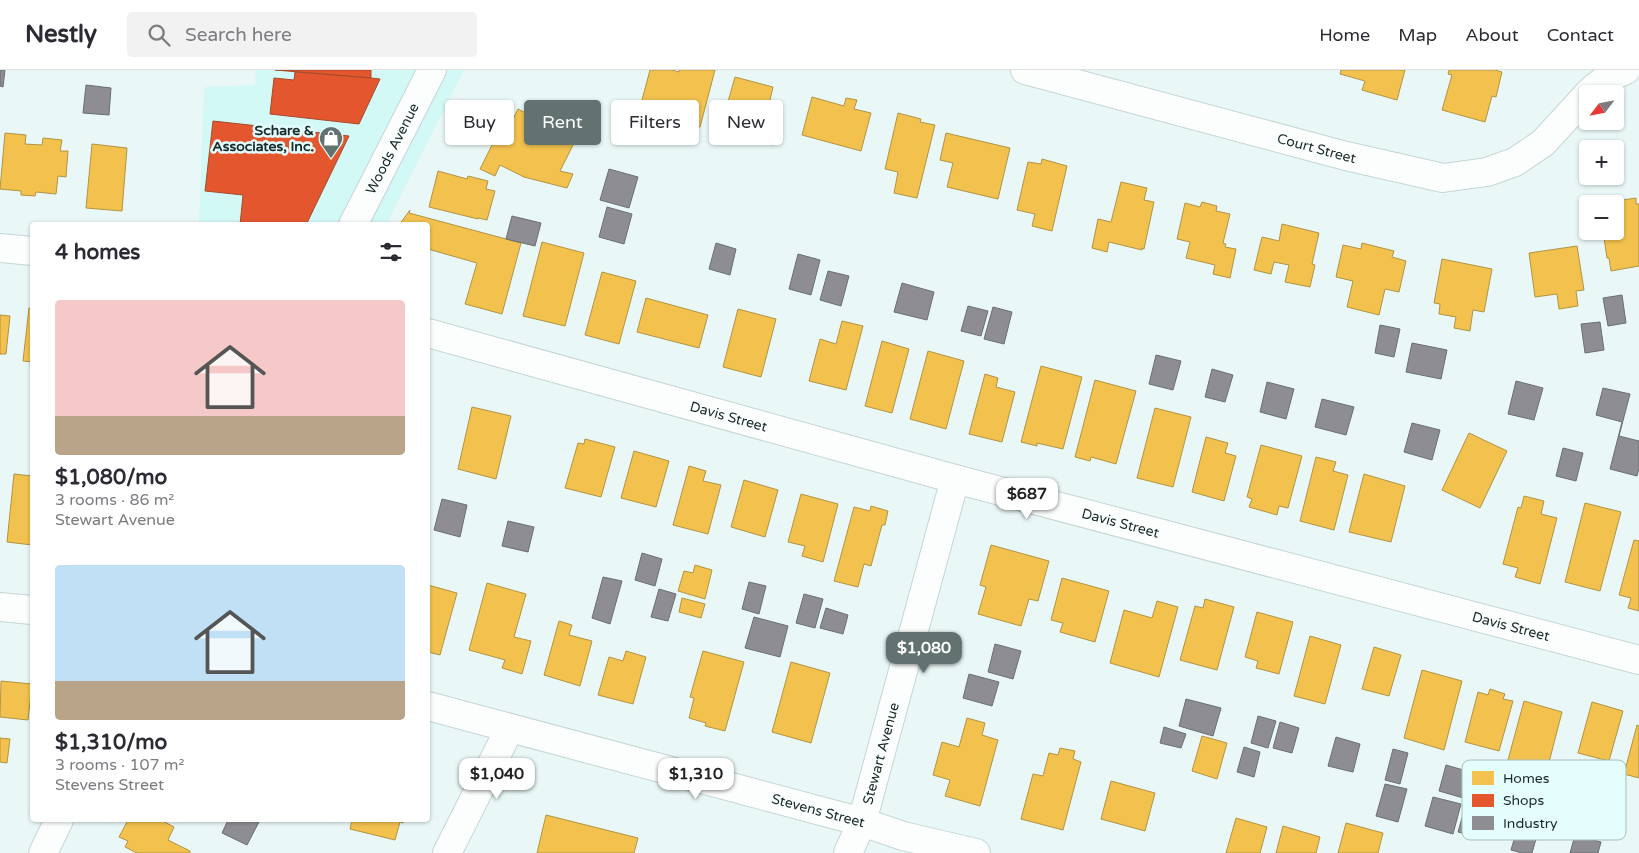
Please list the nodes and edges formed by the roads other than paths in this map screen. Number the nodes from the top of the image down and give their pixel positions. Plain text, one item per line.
1 (432, 70) edge
2 (1025, 70) edge
3 (1626, 70) edge
4 (1598, 85) edge
5 (1579, 104) edge
6 (355, 222) edge
7 (0, 248) edge
8 (30, 251) edge
9 (430, 334) edge
10 (955, 479) junction
11 (0, 607) edge
12 (30, 610) edge
13 (1639, 660) edge
14 (430, 707) edge
15 (510, 728) junction
16 (58, 822) edge
17 (862, 822) junction
18 (43, 853) edge
19 (447, 853) edge
20 (848, 853) edge
21 (976, 853) edge

1 - 6 street, Woods Avenue
2 - 5 street, Court Street
3 - 4 street, Court Street
7 - 8 street
9 - 10 street, Davis Street
10 - 13 street, Davis Street
10 - 17 street, Stewart Avenue
11 - 12 street
14 - 15 street, Stevens Street
15 - 17 street, Stevens Street
15 - 19 street
16 - 18 street
17 - 20 street, Stewart Avenue
17 - 21 street, Stevens Street

